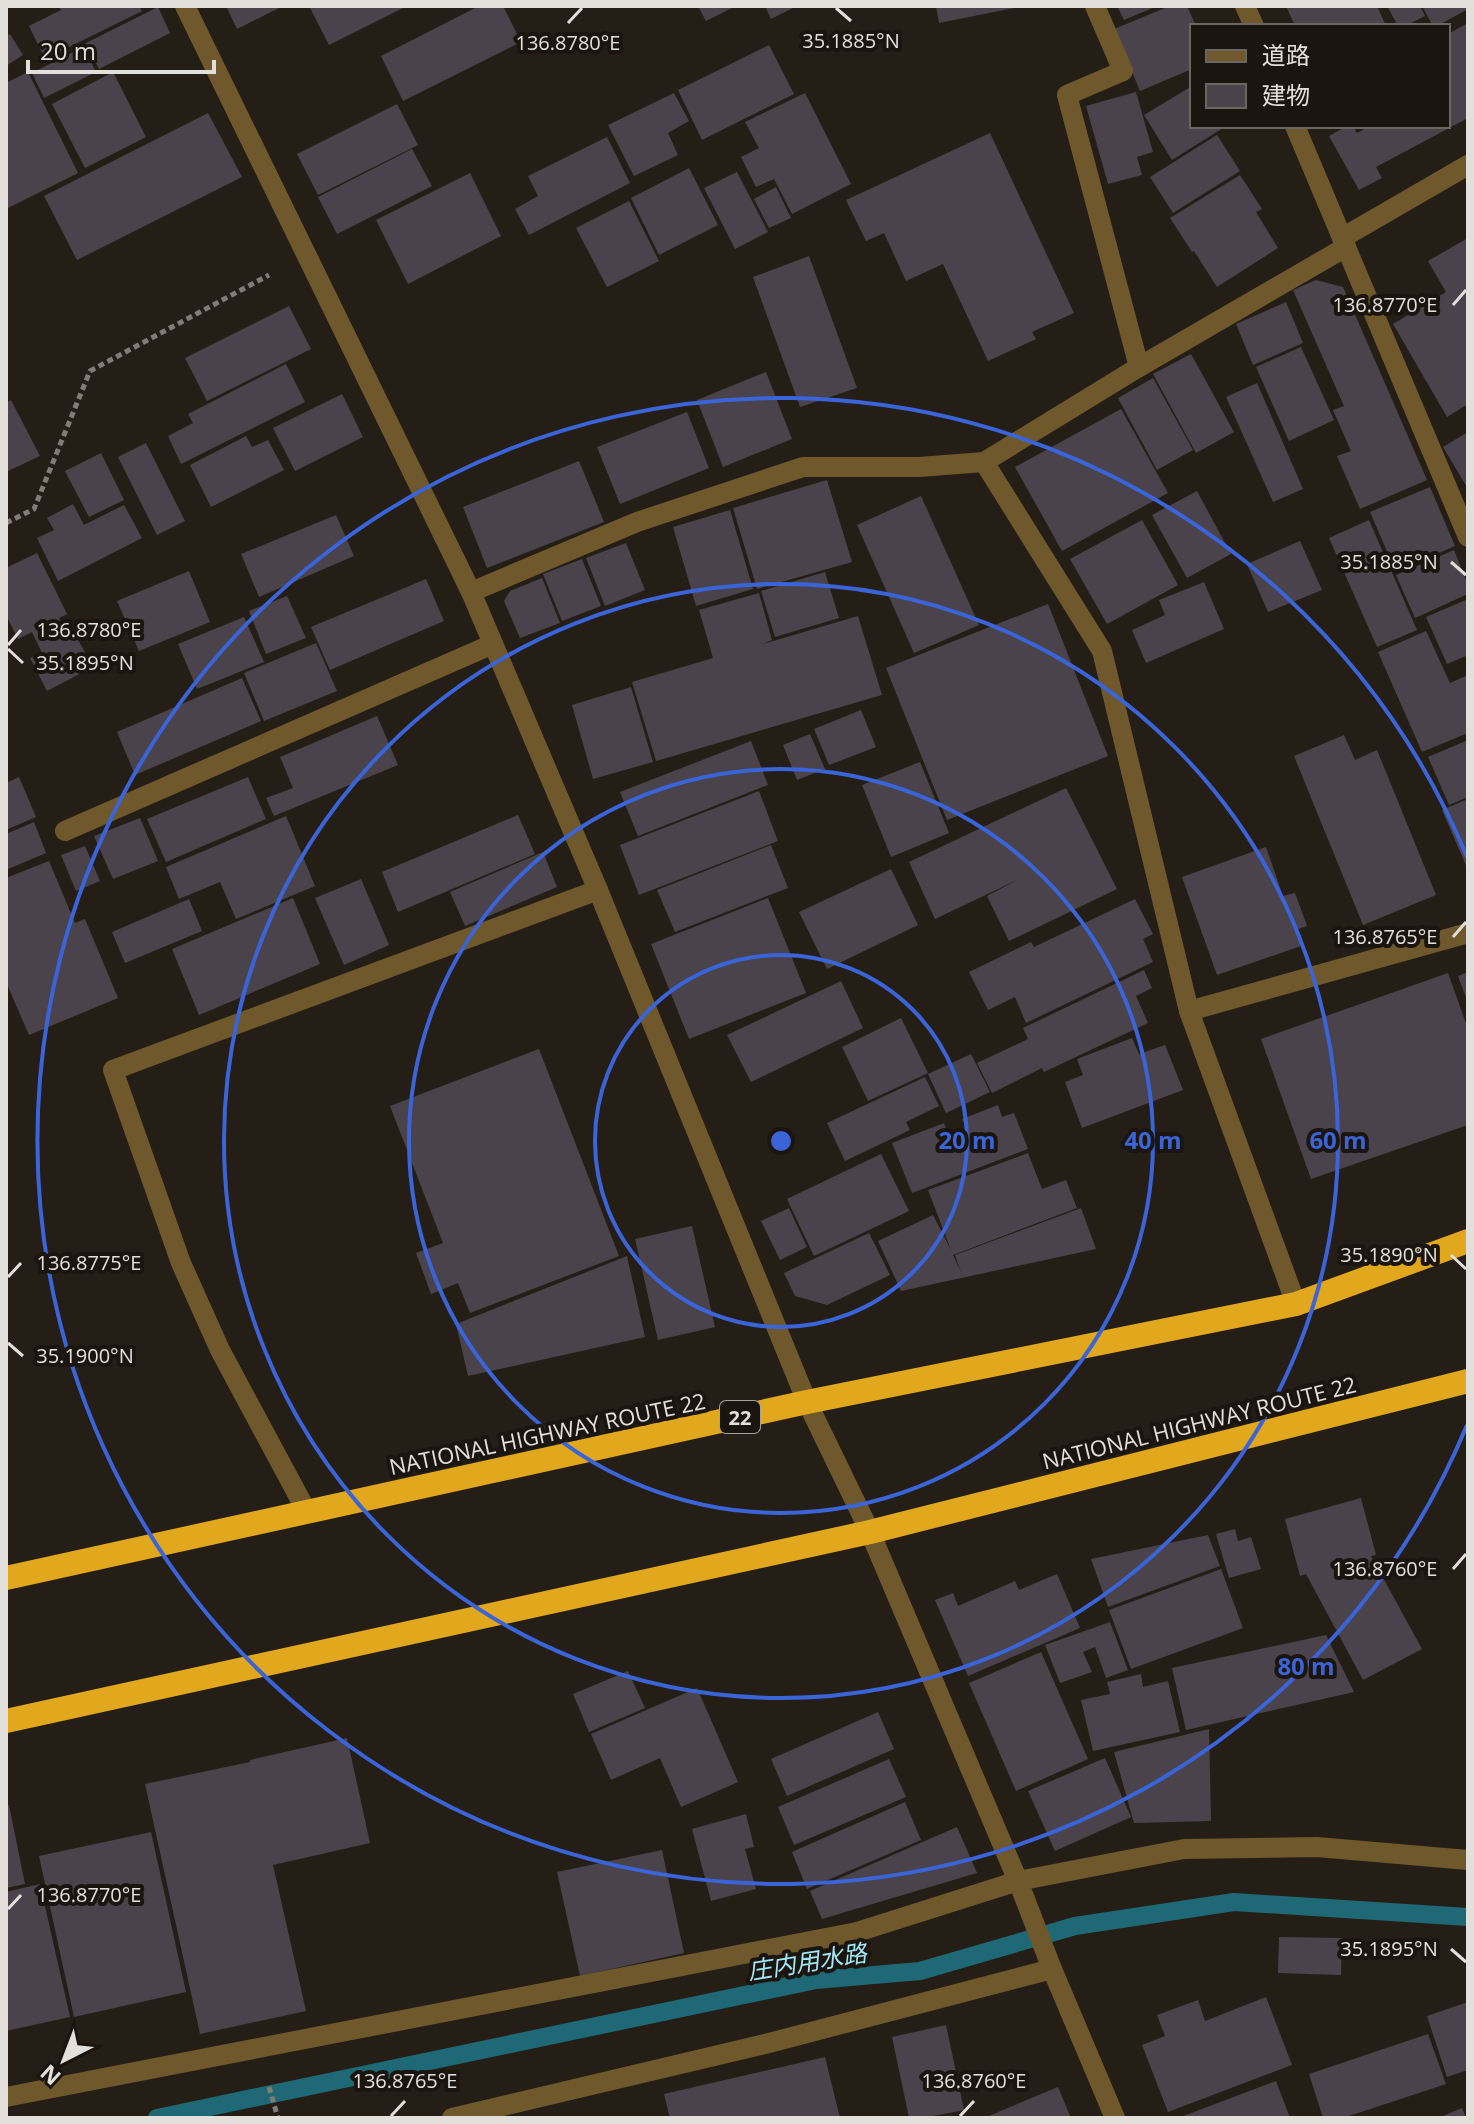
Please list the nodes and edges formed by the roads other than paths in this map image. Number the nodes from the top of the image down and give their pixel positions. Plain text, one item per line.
1 (185, 6) edge
2 (1095, 6) edge
3 (1296, 128) edge
4 (1468, 165) edge
5 (1344, 242) junction
6 (1139, 367) junction
7 (984, 462) junction
8 (1468, 537) edge
9 (471, 592) junction
10 (493, 644) junction
11 (65, 831) dead end
12 (598, 890) junction
13 (1468, 933) edge
14 (1189, 1011) junction
15 (1468, 1241) edge
16 (1296, 1304) junction
17 (1468, 1381) edge
18 (807, 1402) junction
19 (307, 1512) junction
20 (870, 1532) junction
21 (6, 1578) edge
22 (6, 1721) edge
23 (1468, 1860) edge
24 (1021, 1889) junction
25 (1050, 1965) junction
26 (6, 2097) edge
27 (452, 2118) edge
28 (1115, 2118) edge

1 - 9 street
2 - 6 street
3 - 5 street
4 - 5 street
5 - 6 street
5 - 8 street
6 - 7 street
7 - 9 street
7 - 14 street
9 - 10 street
10 - 11 street
10 - 12 street
12 - 18 street
12 - 19 street
13 - 14 street
14 - 16 street
15 - 16 highway, NATIONAL HIGHWAY ROUTE 22 / 22
16 - 18 highway, NATIONAL HIGHWAY ROUTE 22 / 22
17 - 20 highway, NATIONAL HIGHWAY ROUTE 22
18 - 19 highway, NATIONAL HIGHWAY ROUTE 22 / 22
18 - 20 street
19 - 21 highway, NATIONAL HIGHWAY ROUTE 22 / 22
20 - 22 highway, NATIONAL HIGHWAY ROUTE 22
20 - 24 street
23 - 24 street
24 - 25 street
24 - 26 street
25 - 27 street
25 - 28 street

